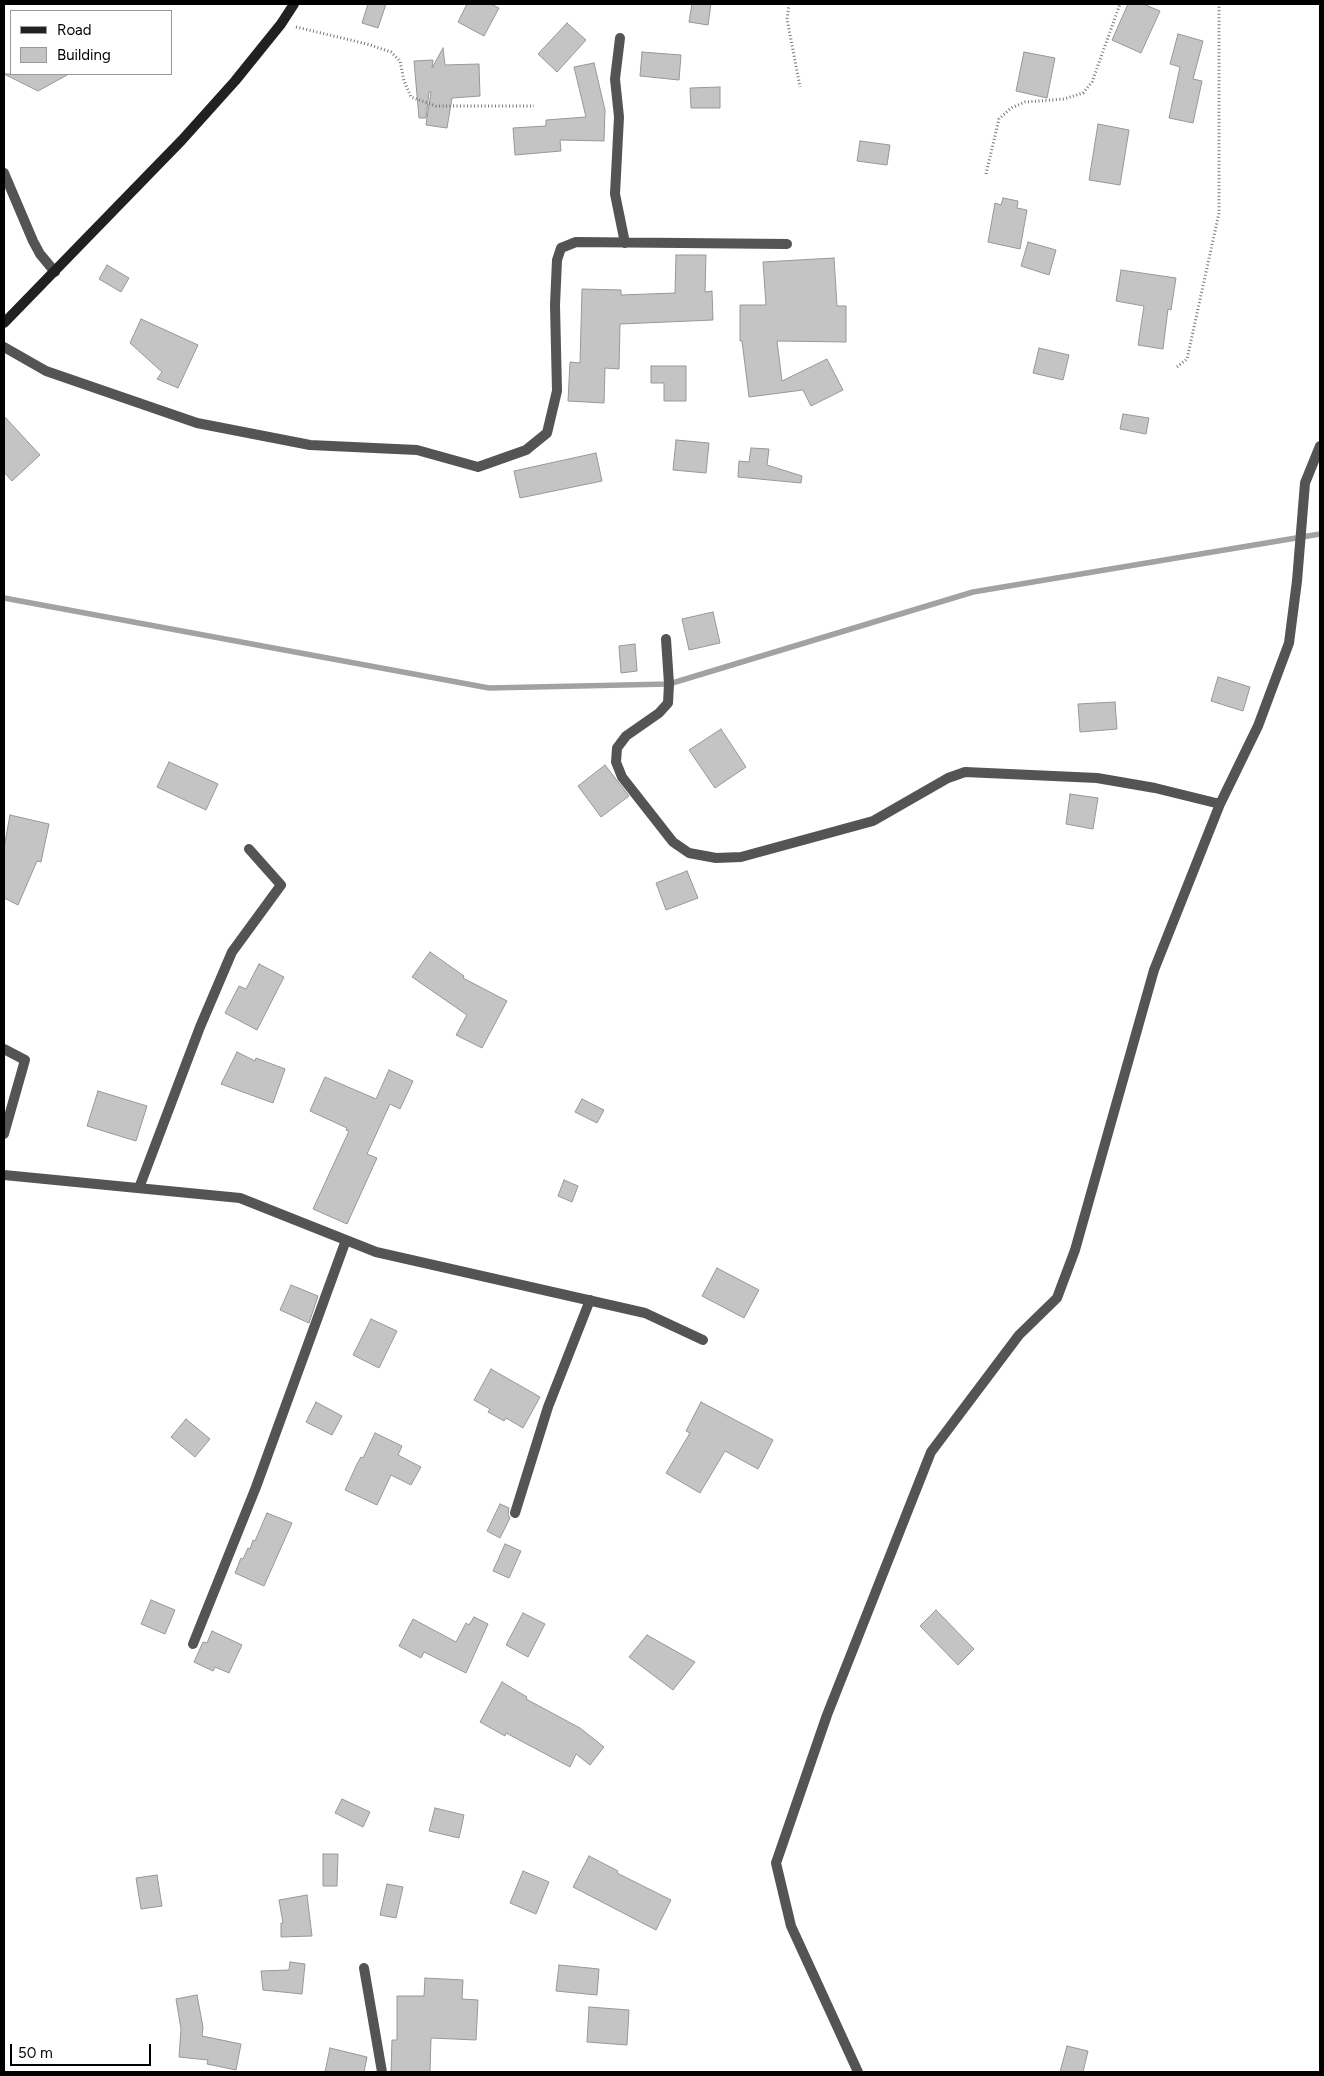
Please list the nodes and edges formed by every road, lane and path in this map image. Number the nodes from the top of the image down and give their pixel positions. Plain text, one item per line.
1 (294, 4) edge
2 (789, 4) edge
3 (1120, 4) edge
4 (1219, 4) edge
5 (281, 24) junction
6 (620, 38) dead end
7 (800, 87) dead end
8 (534, 106) dead end
9 (4, 173) edge
10 (986, 174) dead end
11 (625, 243) junction
12 (787, 244) dead end
13 (55, 272) junction
14 (4, 324) edge
15 (4, 347) edge
16 (1177, 367) dead end
17 (1320, 446) edge
18 (666, 639) dead end
19 (1220, 804) junction
20 (249, 850) dead end
21 (4, 1048) edge
22 (4, 1134) edge
23 (4, 1175) edge
24 (140, 1188) junction
25 (346, 1240) junction
26 (590, 1300) junction
27 (703, 1340) dead end
28 (515, 1513) dead end
29 (193, 1644) dead end
30 (364, 1968) dead end
31 (382, 2072) edge
32 (858, 2072) edge

1 - 5 main road
2 - 7 path
3 - 10 path
4 - 16 path
5 - 8 path
5 - 13 main road
6 - 11 street
9 - 13 street
11 - 12 street
11 - 15 street
13 - 14 main road
17 - 19 street
18 - 19 street
19 - 32 street
20 - 24 street
21 - 22 street
23 - 24 street
24 - 25 street
25 - 26 street
25 - 29 street
26 - 27 street
26 - 28 street
30 - 31 street

